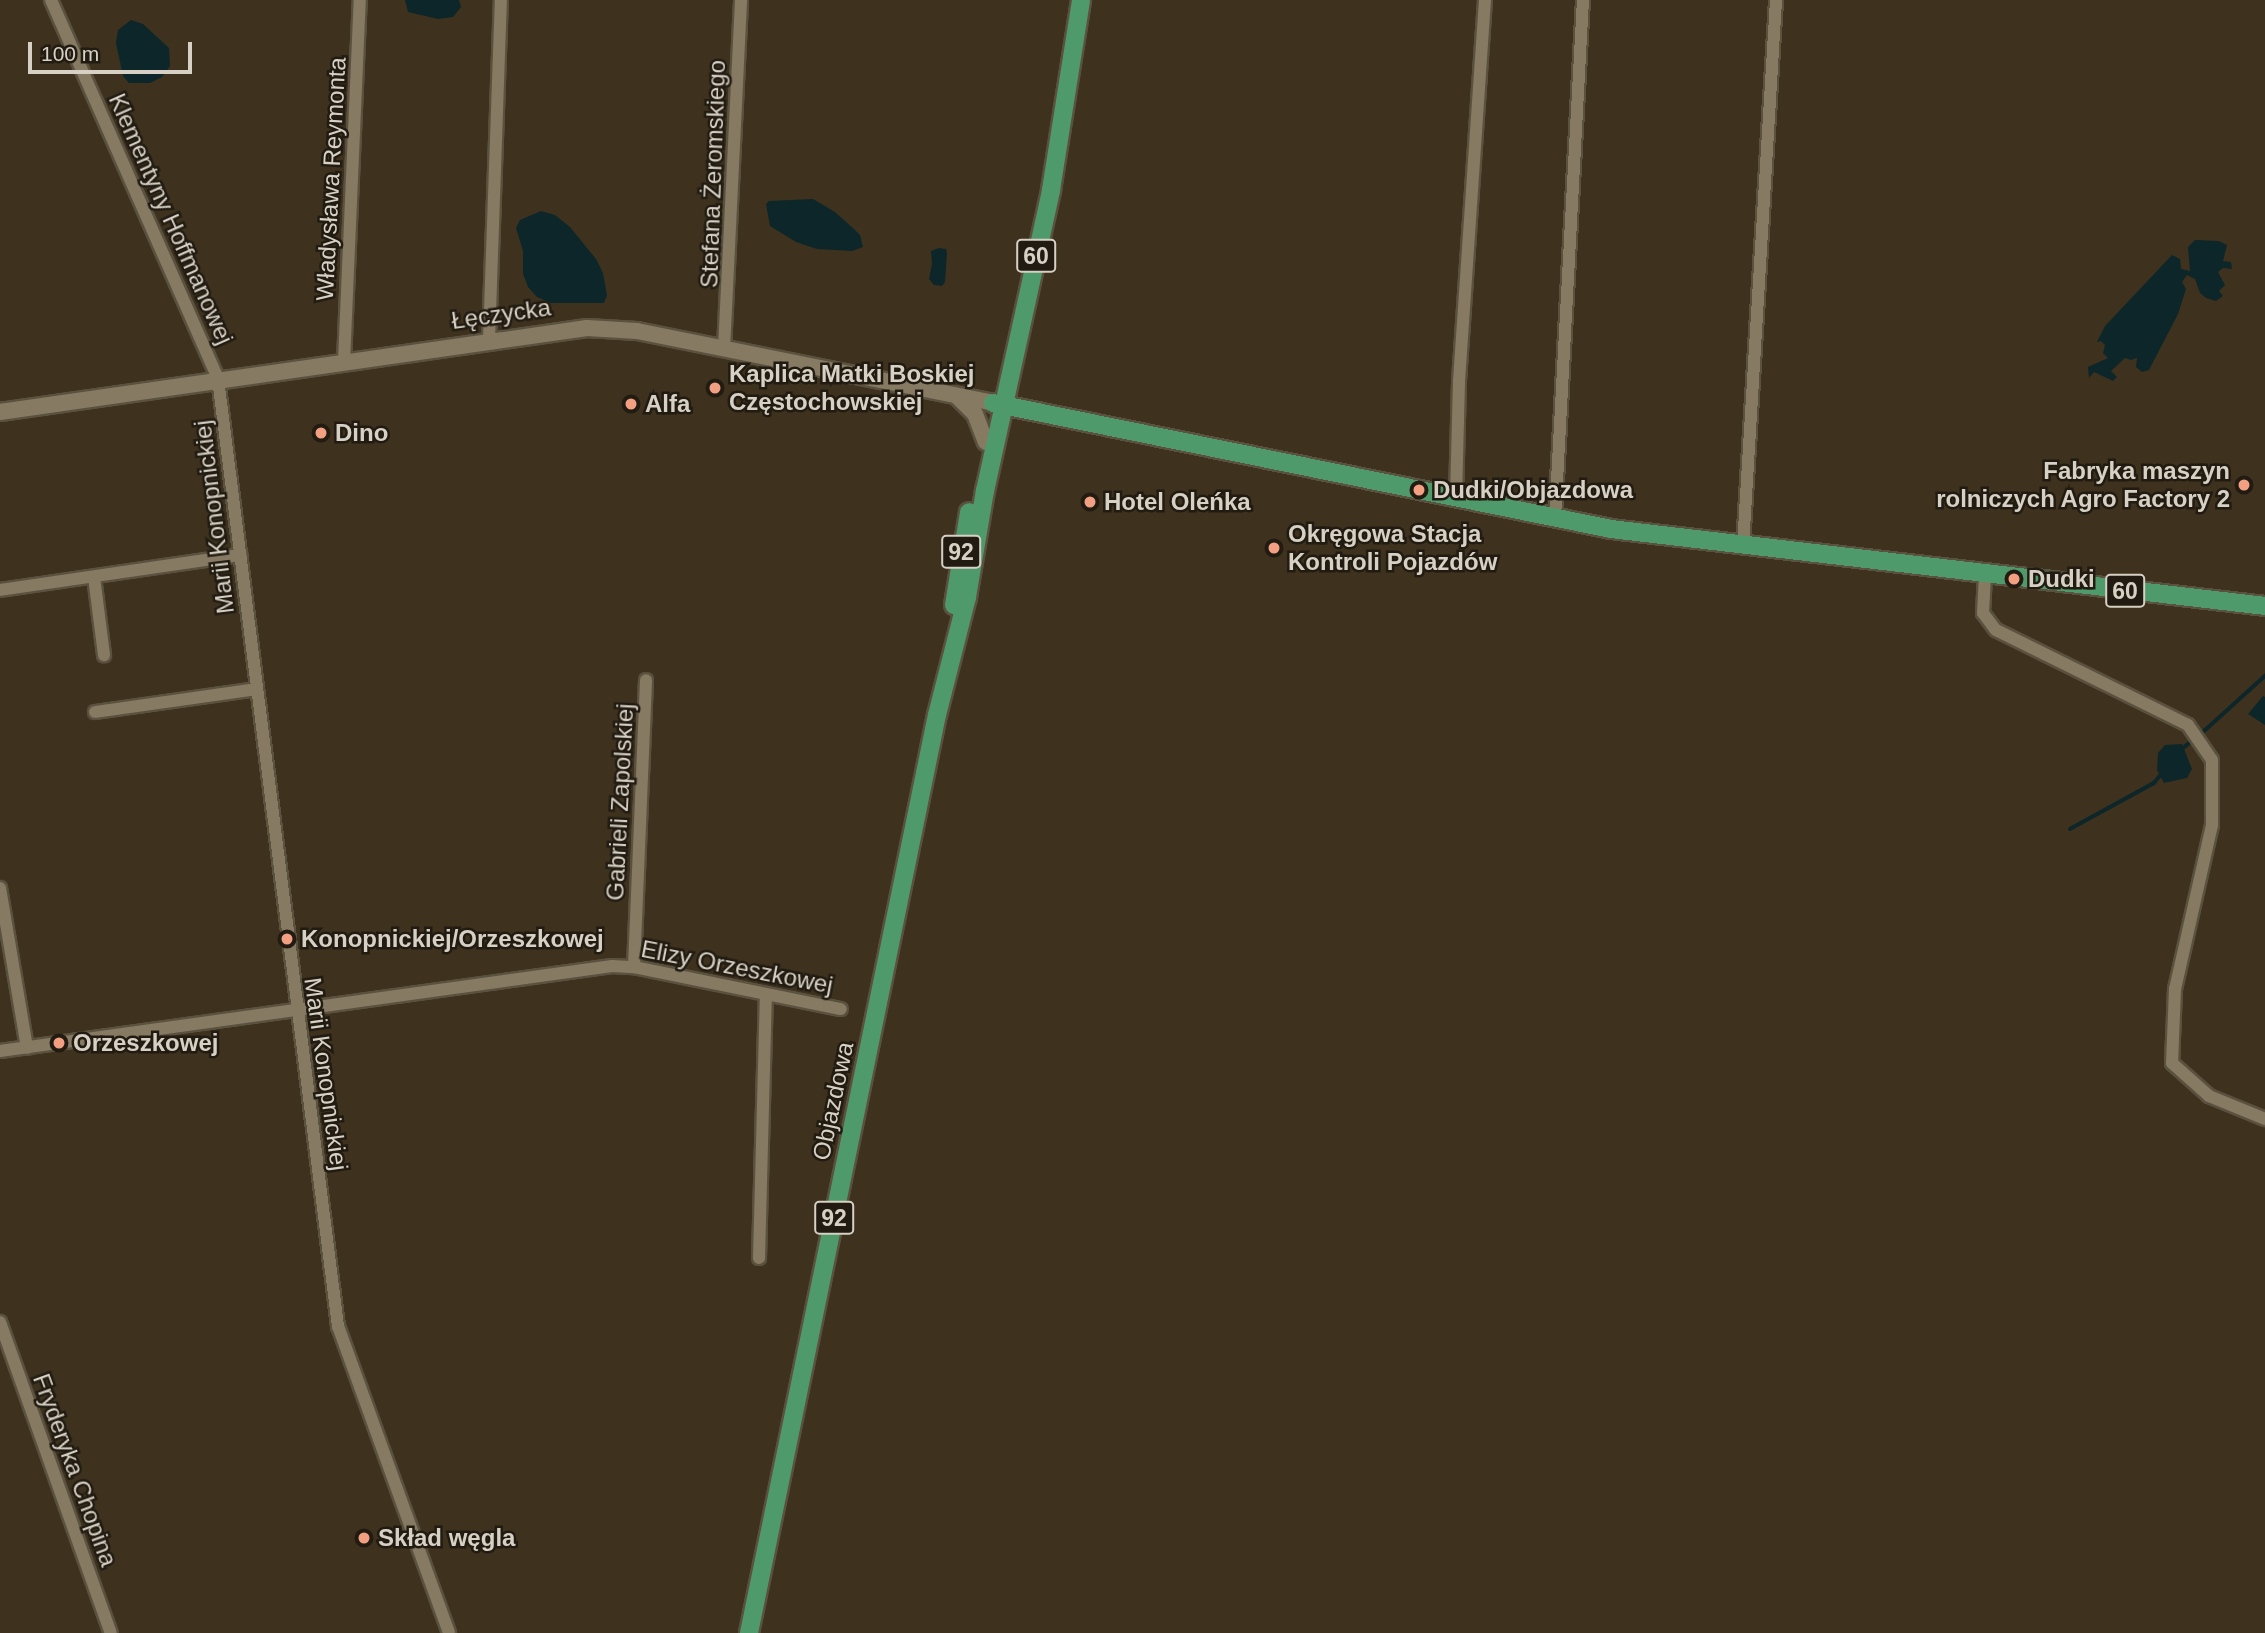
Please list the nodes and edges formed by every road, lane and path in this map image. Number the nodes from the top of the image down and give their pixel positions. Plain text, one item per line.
1 (51, 0) edge
2 (360, 0) edge
3 (500, 0) edge
4 (741, 0) edge
5 (1081, 0) edge
6 (1485, 0) edge
7 (1583, 0) edge
8 (1776, 0) edge
9 (489, 340) junction
10 (724, 349) junction
11 (344, 361) junction
12 (218, 379) junction
13 (955, 395) junction
14 (1000, 404) junction
15 (0, 412) edge
16 (986, 442) junction
17 (1456, 497) junction
18 (1555, 518) junction
19 (1743, 546) junction
20 (240, 555) junction
21 (1985, 575) junction
22 (93, 577) junction
23 (0, 590) edge
24 (2265, 606) edge
25 (104, 655) dead end
26 (646, 680) dead end
27 (256, 689) junction
28 (940, 702) junction
29 (95, 714) dead end
30 (0, 888) edge
31 (634, 967) junction
32 (766, 994) junction
33 (841, 1009) dead end
34 (296, 1010) junction
35 (27, 1048) junction
36 (0, 1051) edge
37 (2265, 1119) edge
38 (759, 1258) dead end
39 (0, 1322) edge
40 (111, 1633) edge
41 (449, 1633) edge
42 (749, 1633) edge

1 - 12 street, Klementyny Hoffmanowej
2 - 11 street, Władysława Reymonta
3 - 9 street
4 - 10 street, Stefana Żeromskiego
5 - 14 main road, Objazdowa / 60
6 - 17 street
7 - 18 street
8 - 19 street
9 - 10 street, Łęczycka
9 - 11 street, Łęczycka
10 - 13 street, Łęczycka
11 - 12 street, Łęczycka
12 - 15 street, Łęczycka
12 - 20 street, Marii Konopnickiej
13 - 14 street, Łęczycka
13 - 16 street
14 - 16 main road, Objazdowa / 92
14 - 17 main road, 60
14 - 28 main road, Objazdowa / 92
16 - 28 main road, Objazdowa / 92
17 - 18 main road, 60
18 - 19 main road, 60
19 - 21 main road, 60
20 - 22 street
20 - 27 street, Marii Konopnickiej
21 - 24 main road, 60
21 - 37 street
22 - 23 street
22 - 25 street
26 - 31 street, Gabrieli Zapolskiej
27 - 29 street
27 - 34 street, Marii Konopnickiej
28 - 42 main road, Objazdowa / 92
30 - 35 street
31 - 32 street, Elizy Orzeszkowej
31 - 34 street, Elizy Orzeszkowej
32 - 33 street, Elizy Orzeszkowej
32 - 38 street
34 - 35 street, Elizy Orzeszkowej
34 - 41 street, Marii Konopnickiej
35 - 36 street, Elizy Orzeszkowej
39 - 40 street, Fryderyka Chopina

